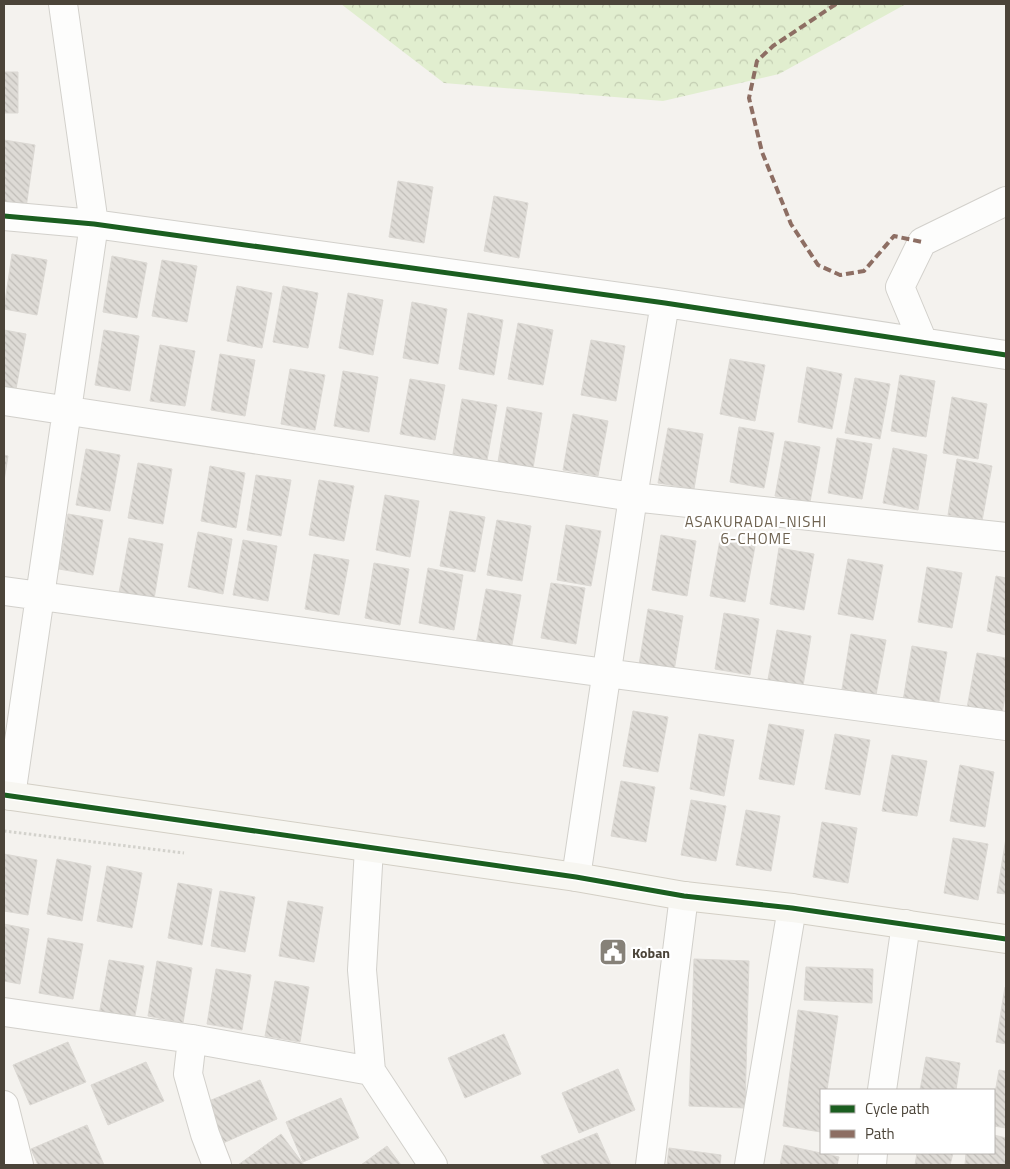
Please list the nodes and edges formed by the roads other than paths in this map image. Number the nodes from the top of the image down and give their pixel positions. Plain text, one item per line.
1 (64, 4) edge
2 (1006, 201) edge
3 (4, 216) edge
4 (94, 224) junction
5 (665, 303) junction
6 (923, 342) junction
7 (1006, 355) edge
8 (4, 401) edge
9 (67, 409) junction
10 (633, 497) junction
11 (1006, 537) edge
12 (4, 590) edge
13 (40, 596) junction
14 (606, 673) junction
15 (1006, 726) edge
16 (7, 796) edge
17 (369, 848) junction
18 (576, 877) junction
19 (684, 896) junction
20 (792, 908) junction
21 (906, 924) junction
22 (1006, 939) edge
23 (4, 1012) edge
24 (192, 1039) junction
25 (371, 1071) junction
26 (882, 1089) edge
27 (4, 1105) edge
28 (19, 1165) edge
29 (217, 1165) edge
30 (433, 1165) edge
31 (650, 1165) edge
32 (749, 1165) edge

1 - 4 street
2 - 6 street
3 - 4 street
4 - 5 street
4 - 9 street
5 - 6 street
5 - 10 street
6 - 7 street
8 - 9 street
9 - 10 street
9 - 13 street
10 - 11 street
10 - 14 street
12 - 13 street
13 - 14 street
13 - 16 street
14 - 15 street
14 - 18 street
16 - 17 street
17 - 18 street
17 - 25 street
18 - 19 street
19 - 20 street
19 - 31 street
20 - 21 street
20 - 32 street
21 - 22 street
21 - 26 street
23 - 24 street
24 - 25 street
24 - 29 street
25 - 30 street
27 - 28 street

